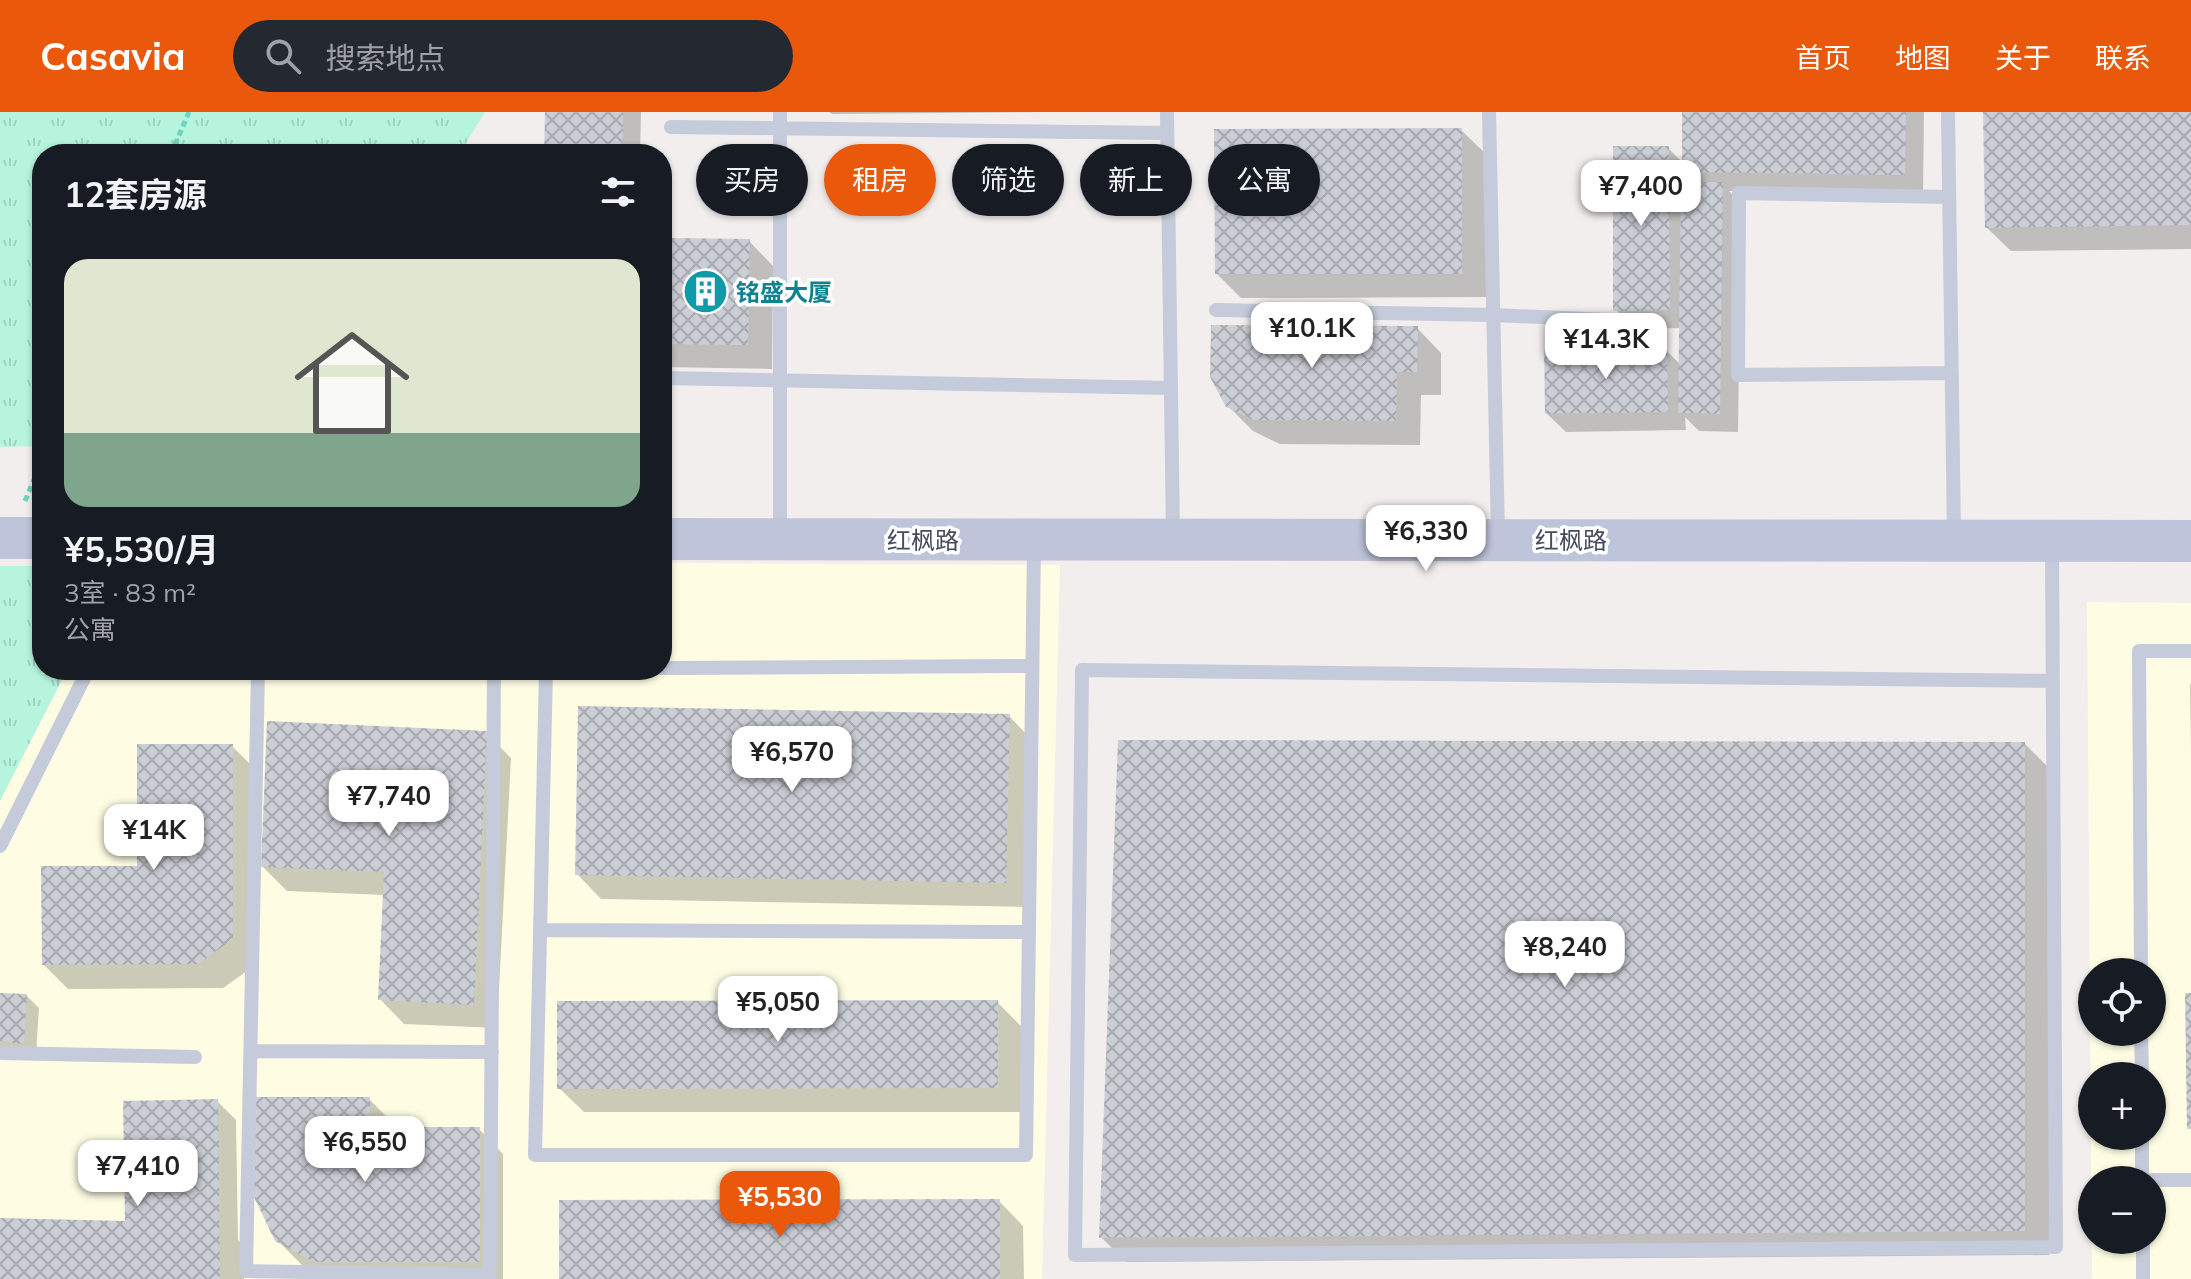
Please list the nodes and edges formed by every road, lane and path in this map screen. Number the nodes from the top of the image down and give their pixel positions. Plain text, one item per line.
1 (189, 112) edge
2 (780, 112) edge
3 (1167, 112) edge
4 (1489, 112) edge
5 (1948, 112) edge
6 (671, 127) dead end
7 (780, 129) junction
8 (1167, 133) junction
9 (175, 144) edge
10 (1949, 197) junction
11 (1216, 310) dead end
12 (1493, 315) junction
13 (1654, 322) dead end
14 (1952, 373) junction
15 (672, 378) edge
16 (780, 380) junction
17 (1171, 388) junction
18 (0, 538) edge
19 (32, 538) edge
20 (672, 539) edge
21 (780, 539) junction
22 (1034, 540) junction
23 (1174, 540) junction
24 (1498, 540) junction
25 (1955, 541) junction
26 (2052, 541) junction
27 (2191, 541) edge
28 (2191, 651) edge
29 (1032, 666) junction
30 (672, 668) edge
31 (83, 680) edge
32 (258, 680) edge
33 (494, 680) edge
34 (546, 680) edge
35 (2053, 681) junction
36 (0, 846) edge
37 (540, 930) junction
38 (1029, 932) junction
39 (2141, 958) edge
40 (251, 1051) junction
41 (492, 1052) junction
42 (0, 1053) edge
43 (195, 1057) dead end
44 (2166, 1180) edge
45 (2191, 1180) edge
46 (2143, 1254) edge
47 (2143, 1279) edge

1 - 9 path
2 - 7 lane
3 - 8 lane
4 - 12 lane
5 - 10 lane
6 - 7 lane
7 - 8 lane
7 - 16 lane
8 - 17 lane
10 - 14 lane
10 - 14 lane
11 - 12 lane
12 - 13 lane
12 - 24 lane
14 - 25 lane
15 - 16 lane
16 - 17 lane
16 - 21 lane
17 - 23 lane
18 - 19 street
20 - 21 street, 红枫路
21 - 22 street, 红枫路
22 - 23 street, 红枫路
22 - 29 lane
23 - 24 street, 红枫路
24 - 25 street, 红枫路
25 - 26 street, 红枫路
26 - 27 street, 红枫路
26 - 35 lane
28 - 39 lane
29 - 30 lane
29 - 38 lane
31 - 36 lane
32 - 40 lane
33 - 41 lane
34 - 37 lane
35 - 35 lane
37 - 38 lane
37 - 38 lane
40 - 41 lane
40 - 41 lane
42 - 43 lane
44 - 45 lane
46 - 47 lane

